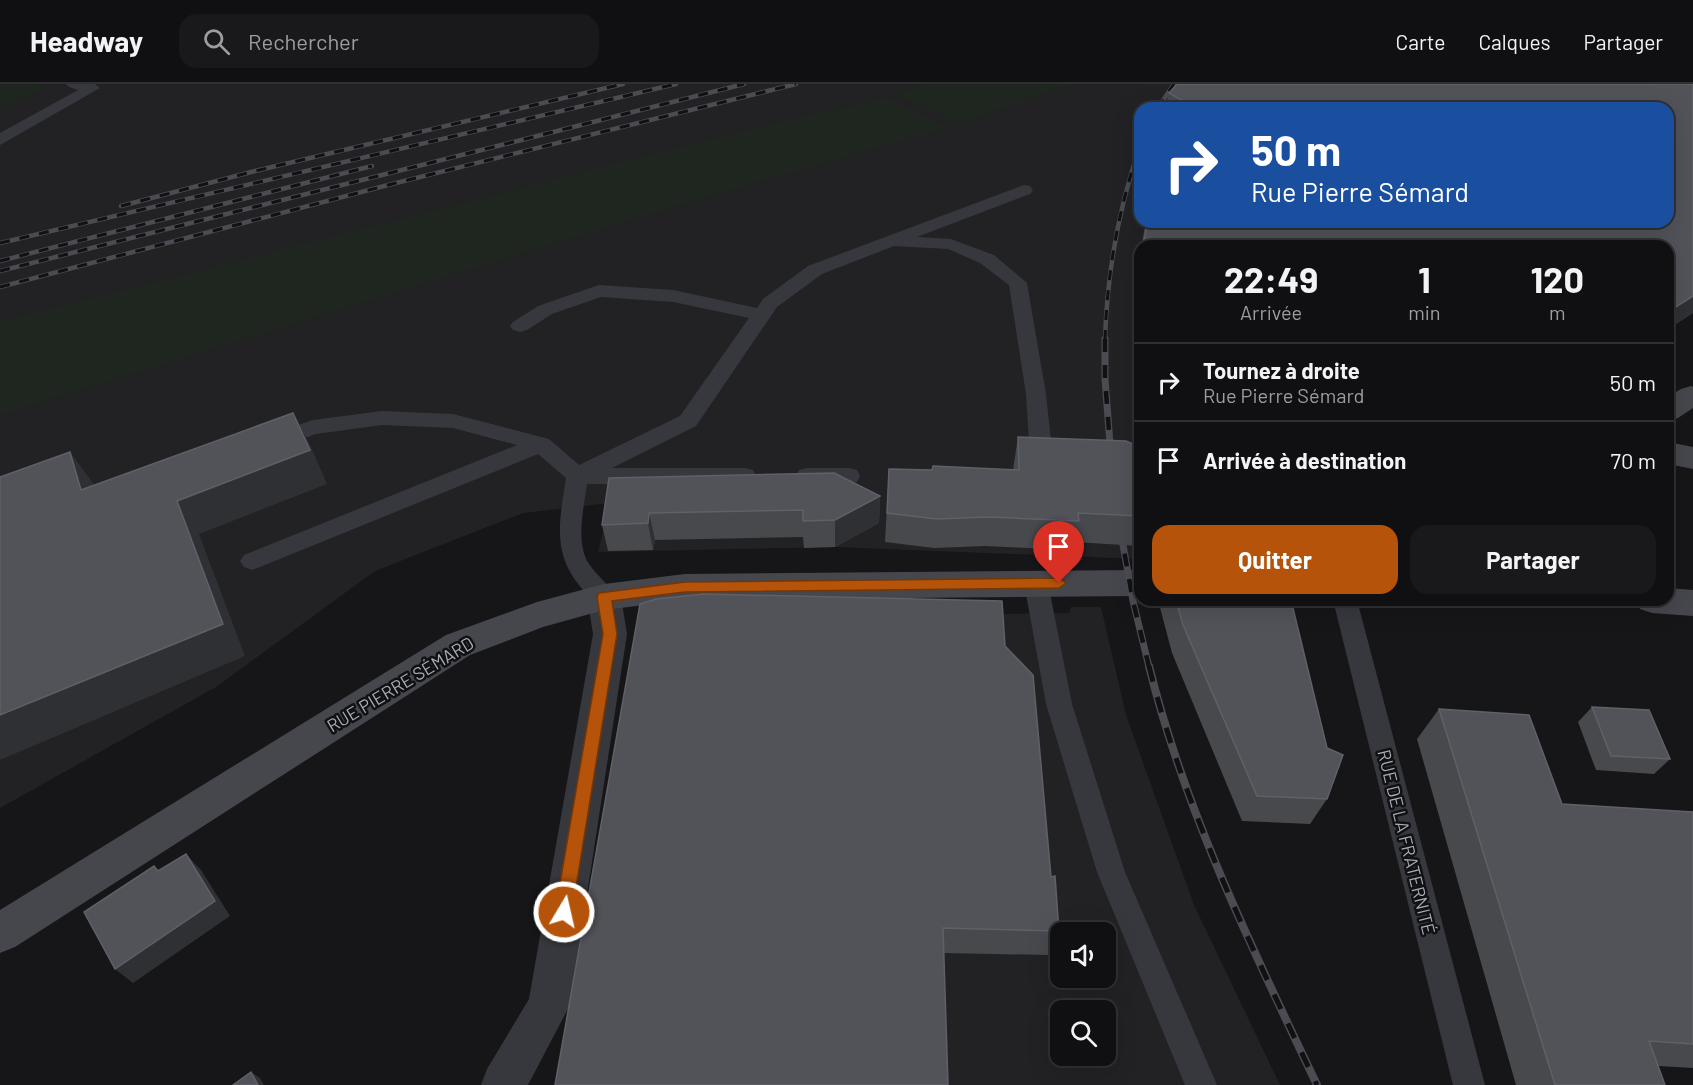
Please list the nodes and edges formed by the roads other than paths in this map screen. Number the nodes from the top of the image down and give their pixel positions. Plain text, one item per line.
1 (74, 84) edge
2 (97, 86) edge
3 (0, 140) edge
4 (1024, 190) dead end
5 (891, 241) junction
6 (762, 315) junction
7 (520, 326) dead end
8 (1040, 440) edge
9 (541, 444) junction
10 (258, 447) edge
11 (1674, 454) edge
12 (1693, 458) edge
13 (577, 476) junction
14 (766, 476) edge
15 (790, 476) edge
16 (849, 477) dead end
17 (252, 561) dead end
18 (1036, 583) junction
19 (1134, 583) edge
20 (604, 597) junction
21 (1674, 602) edge
22 (1693, 603) edge
23 (1347, 606) edge
24 (0, 933) edge
25 (503, 1085) edge
26 (1201, 1085) edge
27 (1469, 1085) edge

1 - 2 lane
2 - 3 lane
4 - 5 lane
5 - 6 lane
5 - 8 lane
6 - 7 lane
6 - 13 lane
9 - 10 lane
9 - 13 lane
9 - 17 lane
11 - 12 main road
13 - 14 lane
13 - 20 lane
15 - 16 lane
18 - 19 main road, RUE PIERRE SÉMARD
18 - 20 main road, RUE PIERRE SÉMARD
18 - 26 lane
20 - 24 main road, RUE PIERRE SÉMARD
20 - 25 street
21 - 22 main road
23 - 27 lane, RUE DE LA FRATERNITÉ

